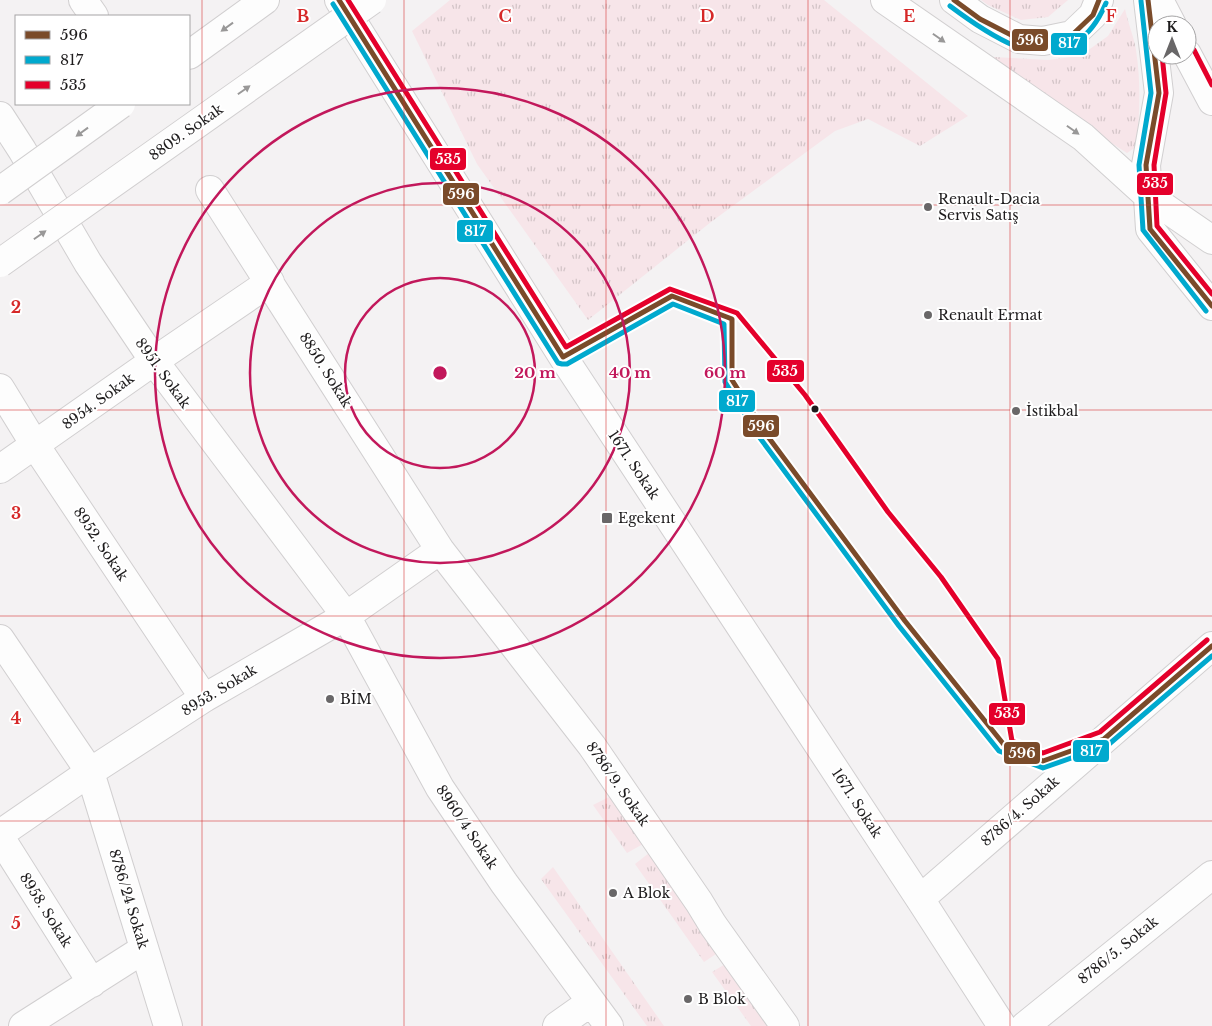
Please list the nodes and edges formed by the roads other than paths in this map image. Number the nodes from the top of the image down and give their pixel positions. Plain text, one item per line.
1 (83, 0) edge
2 (265, 0) edge
3 (339, 0) edge
4 (372, 0) edge
5 (885, 0) edge
6 (954, 0) edge
7 (1099, 0) edge
8 (1148, 0) edge
9 (1159, 0) edge
10 (93, 15) edge
11 (1167, 15) edge
12 (190, 54) edge
13 (1193, 65) edge
14 (1212, 101) edge
15 (120, 105) edge
16 (4, 133) edge
17 (210, 190) dead end
18 (0, 191) edge
19 (1148, 196) junction
20 (1212, 240) edge
21 (0, 263) edge
22 (270, 282) junction
23 (1212, 306) edge
24 (154, 361) junction
25 (0, 388) edge
26 (36, 445) junction
27 (0, 469) edge
28 (440, 550) junction
29 (346, 616) junction
30 (0, 639) edge
31 (1212, 646) edge
32 (204, 698) junction
33 (90, 772) junction
34 (0, 836) edge
35 (1212, 875) edge
36 (920, 899) junction
37 (144, 949) junction
38 (92, 983) junction
39 (591, 1002) junction
40 (24, 1026) edge
41 (168, 1026) edge
42 (557, 1026) edge
43 (609, 1026) edge
44 (785, 1026) edge
45 (1002, 1026) edge
46 (1025, 1026) edge

1 - 10 main road
2 -> 12 main road
3 - 36 main road, 1671. Sokak
21 -> 4 main road, 8809. Sokak, bridge
5 -> 19 main road
6 - 7 main road
8 - 19 main road
9 - 11 main road
13 - 14 main road
15 -> 18 main road, bridge
16 - 24 main road, 8951. Sokak
17 - 22 main road, 8850. Sokak
19 - 20 main road
19 - 23 main road
22 - 24 main road, 8954. Sokak
22 - 28 main road, 8850. Sokak
24 - 26 main road, 8954. Sokak
24 - 29 main road, 8951. Sokak
25 - 26 main road, 8952. Sokak
26 - 27 main road, 8954. Sokak
26 - 32 main road, 8952. Sokak
28 - 29 main road, 8953. Sokak
28 - 44 main road, 8786/9. Sokak
29 - 32 main road, 8953. Sokak
29 - 39 main road, 8960/4 Sokak
30 - 33 main road, 8786/24 Sokak
31 - 36 main road, 8786/4. Sokak
32 - 33 main road, 8953. Sokak
33 - 34 main road, 8953. Sokak
33 - 37 main road, 8786/24 Sokak
34 - 38 main road, 8958. Sokak
35 - 46 main road, 8786/5. Sokak
36 - 45 main road, 1671. Sokak
37 - 38 main road
37 - 41 main road, 8786/24 Sokak
38 - 40 main road
39 - 42 main road
39 - 43 main road, 8960/4 Sokak

